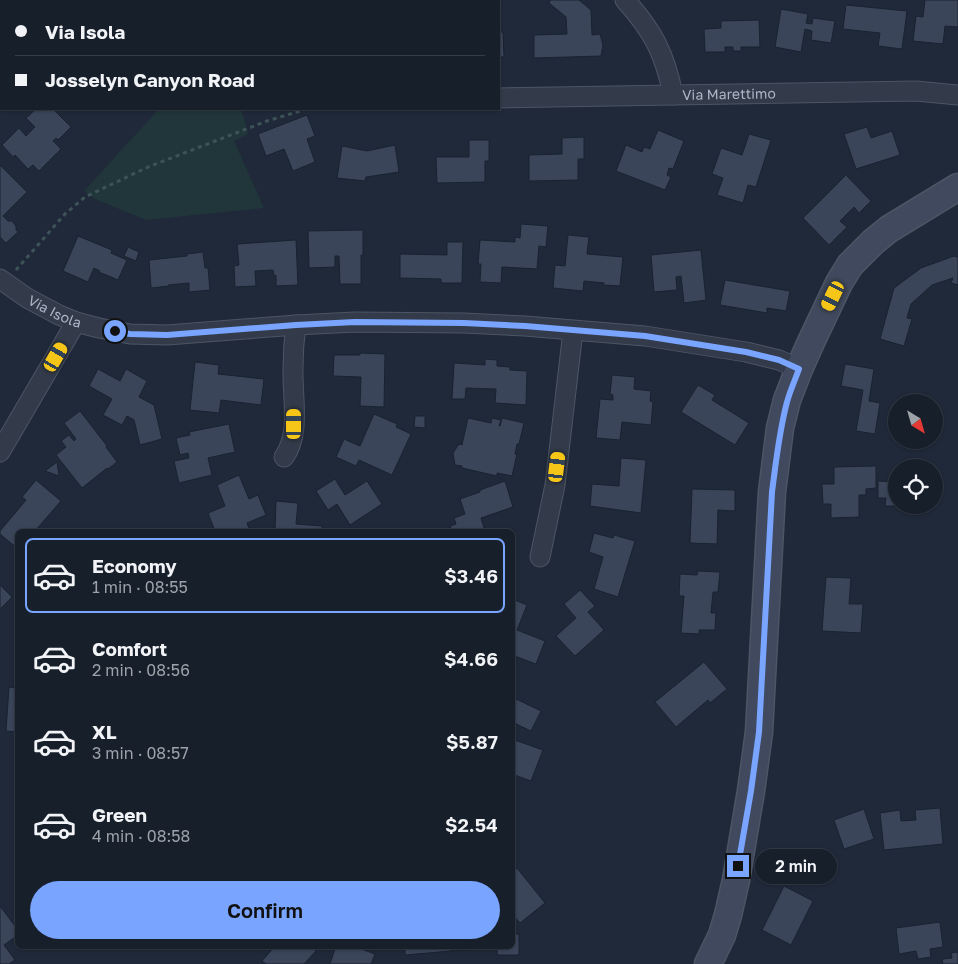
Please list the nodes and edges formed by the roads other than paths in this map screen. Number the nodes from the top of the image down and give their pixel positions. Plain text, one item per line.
1 (625, 0) edge
2 (958, 94) edge
3 (673, 95) junction
4 (500, 98) edge
5 (958, 187) edge
6 (8, 275) edge
7 (76, 322) junction
8 (296, 325) junction
9 (573, 331) junction
10 (799, 369) junction
11 (0, 452) edge
12 (284, 457) dead end
13 (540, 558) dead end
14 (708, 964) edge

1 - 3 street
2 - 3 street, Via Marettimo
3 - 4 street, Via Marettimo
5 - 10 street
6 - 7 street, Via Isola
7 - 8 street, Via Isola
7 - 11 street
8 - 9 street, Via Isola
8 - 12 street
9 - 10 street, Via Isola
9 - 13 street
10 - 14 street

